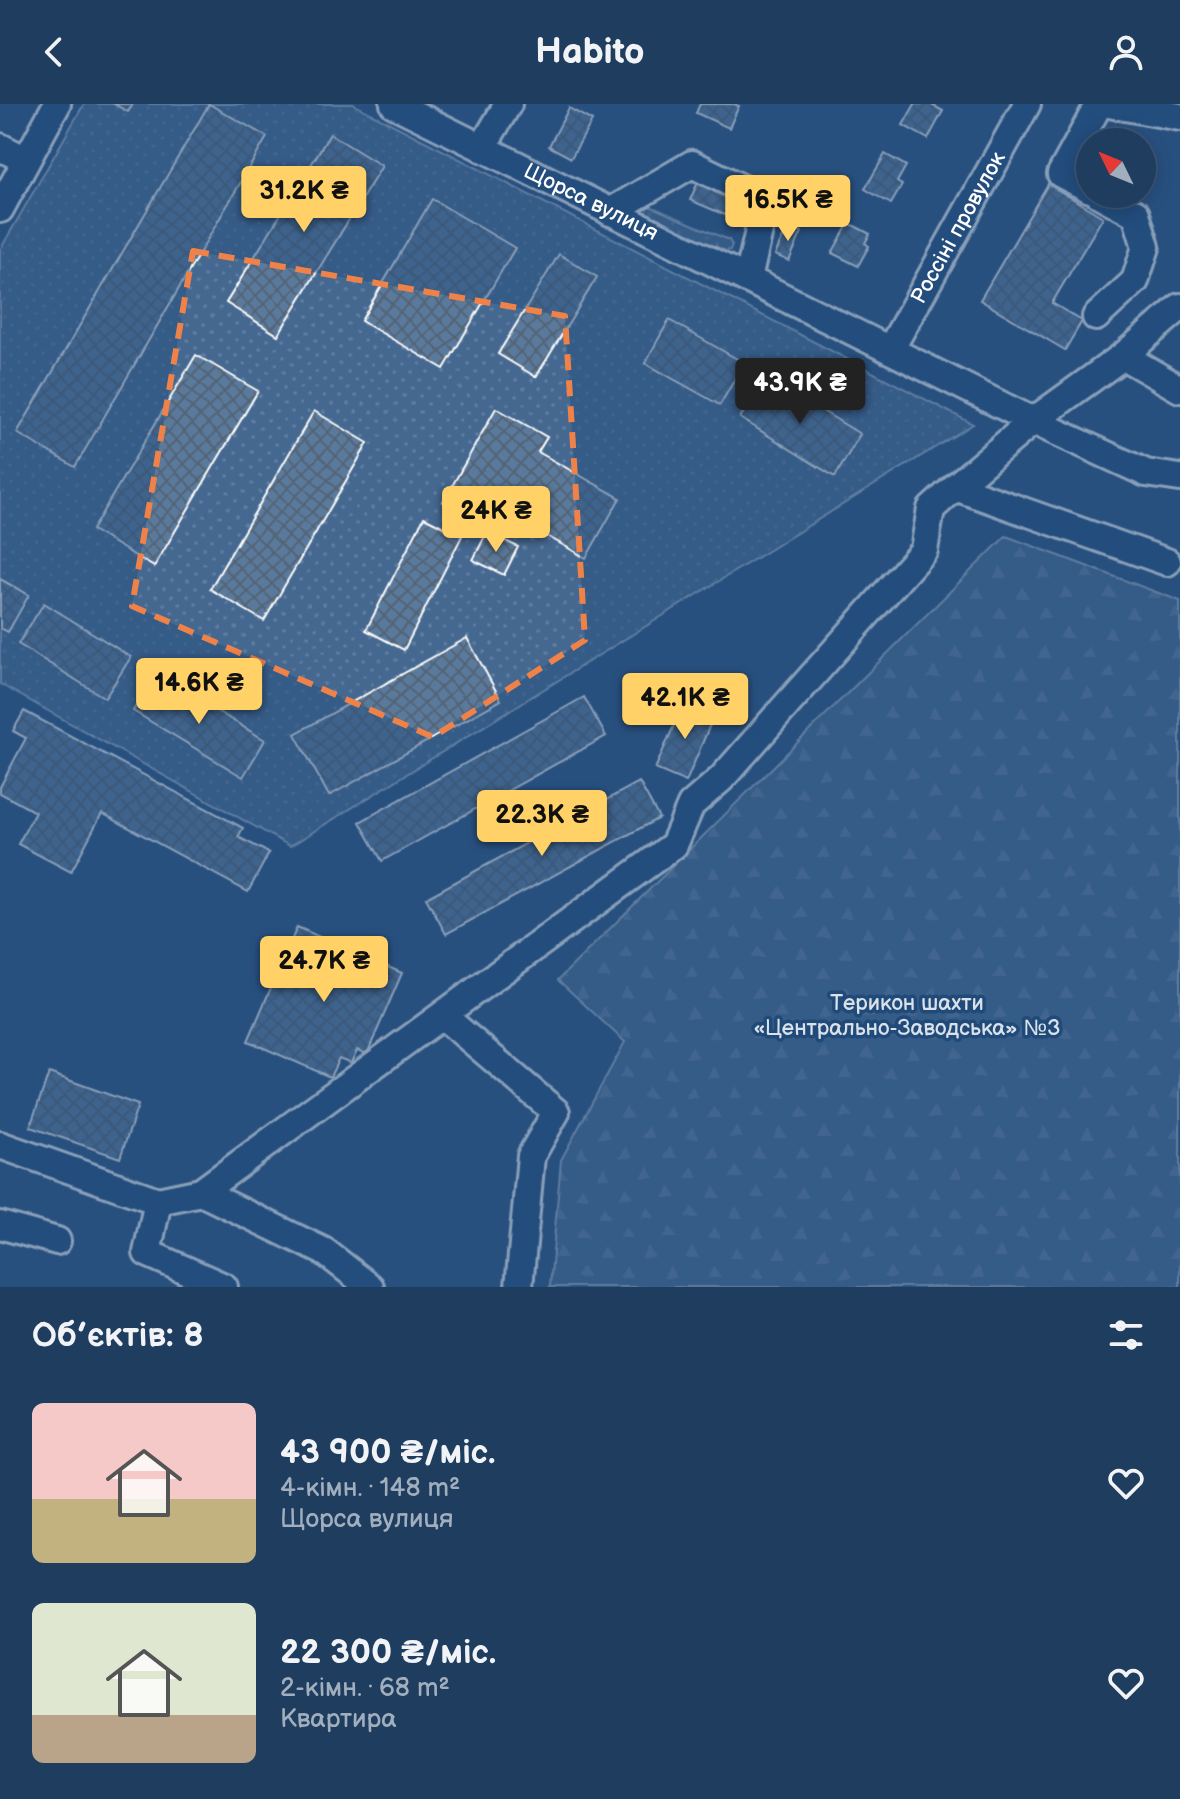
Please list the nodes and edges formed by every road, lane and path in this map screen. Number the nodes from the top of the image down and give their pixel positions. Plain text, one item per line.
1 (57, 104) edge
2 (394, 104) edge
3 (508, 104) edge
4 (1027, 104) edge
5 (1099, 104) edge
6 (1109, 104) edge
7 (1180, 117) edge
8 (1086, 128) edge
9 (1076, 146) edge
10 (0, 147) edge
11 (482, 148) junction
12 (26, 160) junction
13 (1076, 182) edge
14 (1125, 208) edge
15 (0, 209) edge
16 (610, 212) junction
17 (748, 279) junction
18 (1180, 307) edge
19 (1096, 317) dead end
20 (890, 350) junction
21 (1123, 356) junction
22 (1180, 389) edge
23 (1033, 421) junction
24 (1180, 478) edge
25 (955, 487) junction
26 (1167, 562) dead end
27 (443, 1016) junction
28 (0, 1145) edge
29 (201, 1192) junction
30 (158, 1201) junction
31 (0, 1225) edge
32 (57, 1241) dead end
33 (224, 1287) edge
34 (370, 1287) edge
35 (519, 1287) edge

1 - 12 street
2 - 11 street, Щорса вулиця
3 - 11 street
4 - 20 street, Россіні провулок
5 - 8 street
6 - 7 street
9 - 13 street
10 - 12 street
11 - 16 street, Щорса вулиця
12 - 15 street
14 - 19 street
16 - 17 street, Щорса вулиця
16 - 17 street
17 - 20 street, Щорса вулиця
18 - 21 street
20 - 23 street, Щорса вулиця
21 - 22 street
21 - 23 street
23 - 24 street, Щорса вулиця
23 - 25 street
25 - 26 street
25 - 27 street
27 - 29 street
27 - 35 street
28 - 30 street
29 - 30 street
29 - 34 street
30 - 33 street
31 - 32 street

